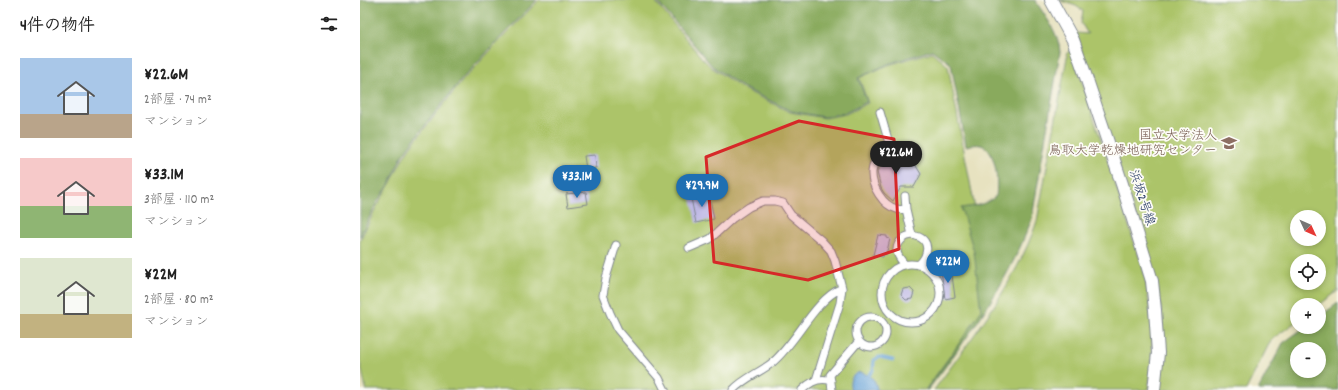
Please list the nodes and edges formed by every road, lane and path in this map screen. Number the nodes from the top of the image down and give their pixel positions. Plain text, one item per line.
1 (1051, 0) edge
2 (880, 112) dead end
3 (905, 196) dead end
4 (906, 209) junction
5 (912, 235) junction
6 (616, 246) dead end
7 (689, 248) dead end
8 (905, 265) junction
9 (918, 265) junction
10 (842, 288) junction
11 (890, 312) junction
12 (881, 320) junction
13 (860, 341) junction
14 (816, 380) junction
15 (831, 381) junction
16 (665, 390) edge
17 (733, 390) edge
18 (802, 390) edge
19 (832, 390) edge
20 (1154, 390) edge

1 - 20 street, 浜坂2号線
2 - 4 street
3 - 4 street
4 - 5 street
5 - 8 street
5 - 9 street
6 - 16 street
7 - 10 street
8 - 9 street
8 - 11 street
9 - 11 street
10 - 14 street
10 - 17 street
11 - 12 street
12 - 13 street
12 - 13 street
13 - 15 street
14 - 15 street
14 - 18 street
15 - 19 street

